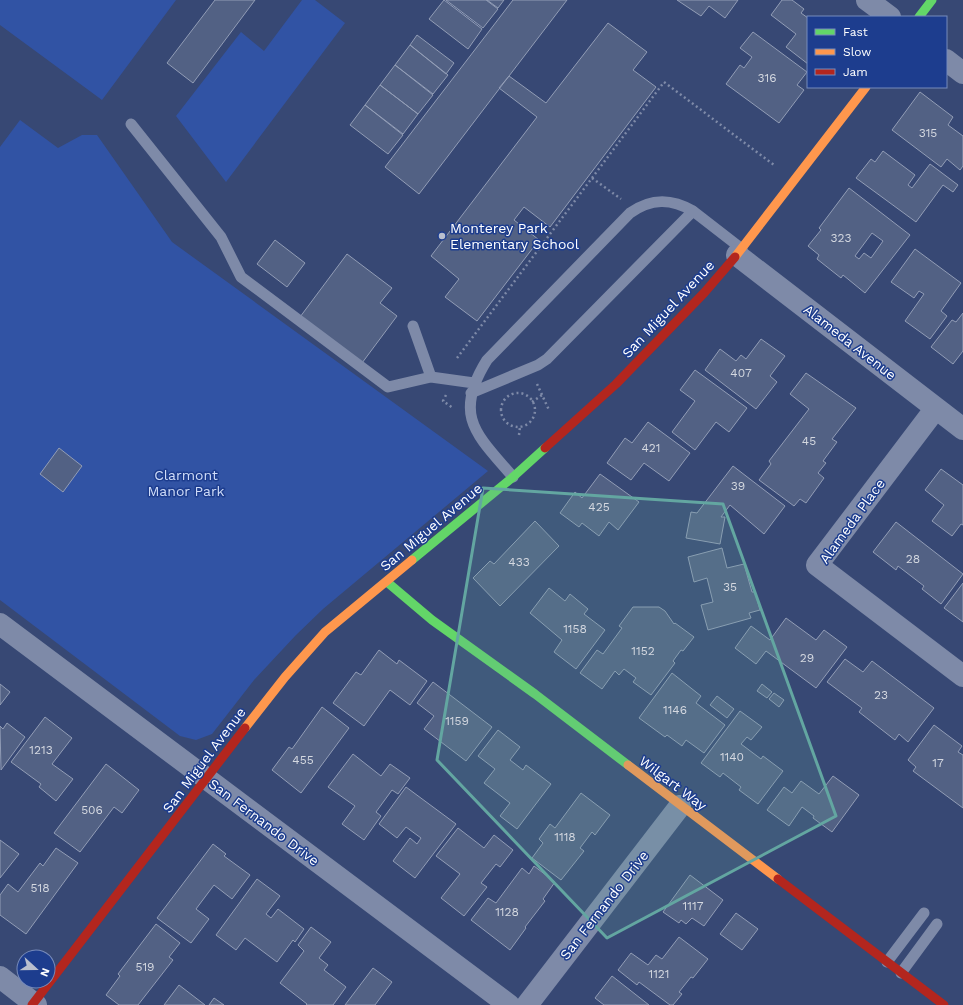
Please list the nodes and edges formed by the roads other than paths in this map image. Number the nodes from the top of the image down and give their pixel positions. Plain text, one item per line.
1 (867, 0) edge
2 (932, 0) edge
3 (889, 16) edge
4 (920, 16) edge
5 (947, 61) edge
6 (963, 73) edge
7 (865, 88) edge
8 (132, 124) dead end
9 (693, 210) junction
10 (740, 252) junction
11 (413, 326) dead end
12 (431, 377) junction
13 (473, 388) junction
14 (936, 408) junction
15 (963, 429) edge
16 (513, 478) junction
17 (387, 582) junction
18 (0, 624) edge
19 (963, 676) edge
20 (208, 779) junction
21 (680, 806) junction
22 (924, 913) dead end
23 (937, 924) dead end
24 (887, 962) junction
25 (901, 973) junction
26 (0, 977) edge
27 (34, 1004) edge
28 (509, 1005) edge
29 (527, 1005) edge
30 (944, 1005) edge

1 - 3 street
2 - 4 street
5 - 6 street
7 - 10 street, San Miguel Avenue
8 - 12 lane
9 - 10 lane
9 - 13 lane
9 - 13 lane
10 - 14 street, Alameda Avenue
10 - 16 street, San Miguel Avenue
11 - 12 lane
12 - 13 lane
13 - 16 lane
14 - 15 street, Alameda Avenue
14 - 19 street, Alameda Place
16 - 17 street, San Miguel Avenue
17 - 20 street, San Miguel Avenue
17 - 21 street, Wilgart Way
18 - 20 street, San Fernando Drive
20 - 27 street, San Miguel Avenue
20 - 28 street, San Fernando Drive
21 - 24 street, Wilgart Way
21 - 29 street, San Fernando Drive
22 - 24 lane
23 - 25 lane
24 - 25 street, Wilgart Way
25 - 30 street, Wilgart Way
26 - 27 street

